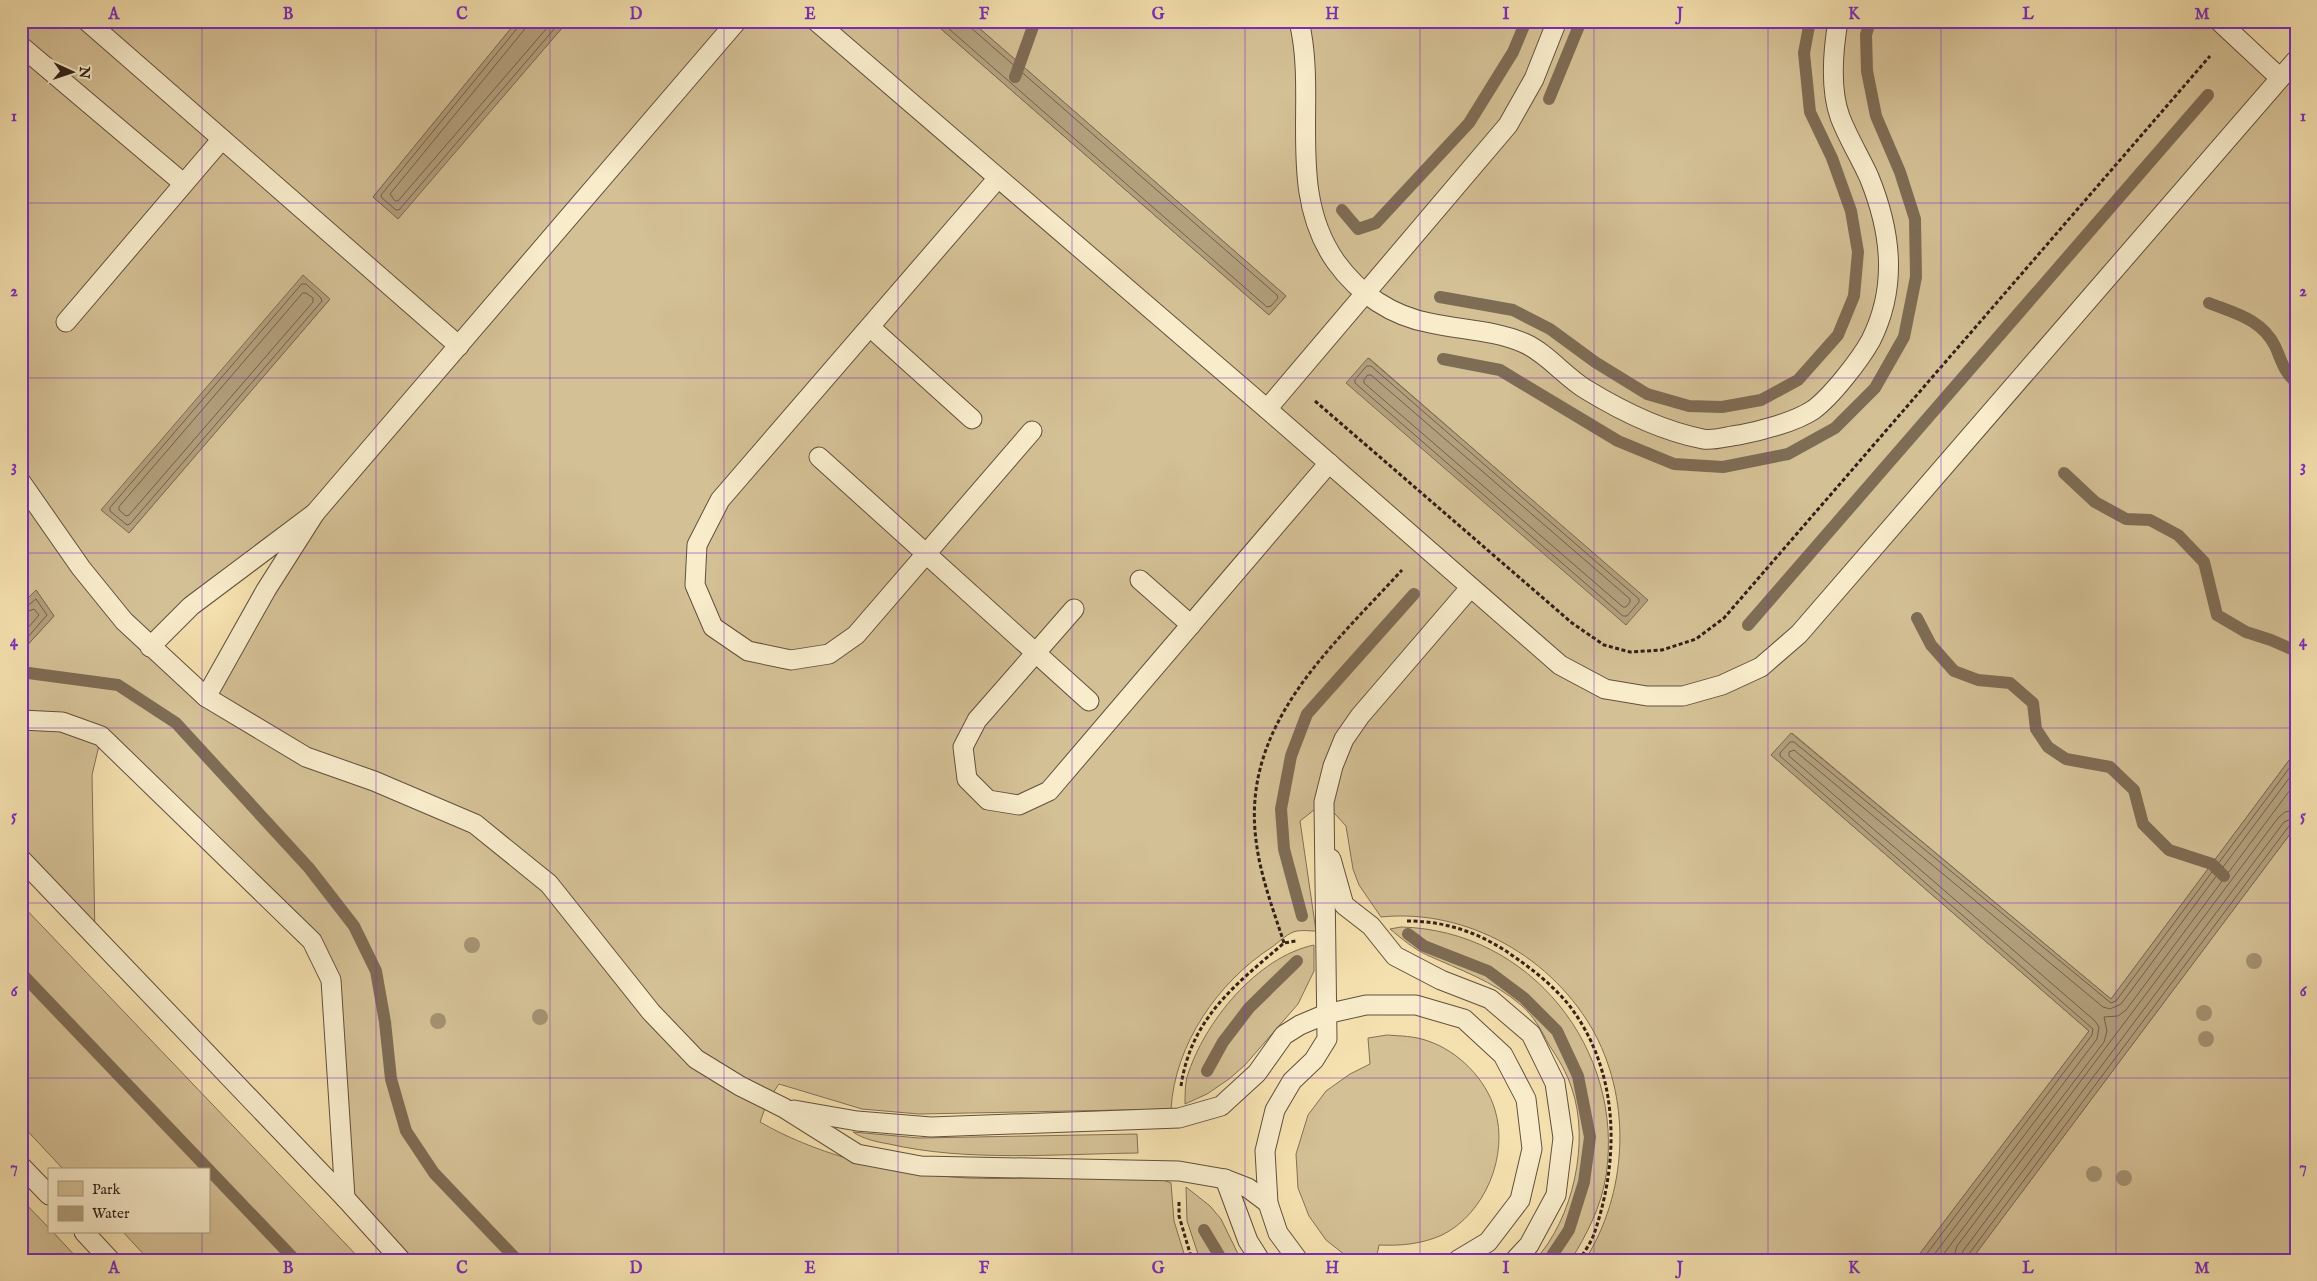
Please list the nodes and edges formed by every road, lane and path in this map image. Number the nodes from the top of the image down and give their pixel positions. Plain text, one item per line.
1 (87, 21) edge
2 (737, 21) edge
3 (816, 21) edge
4 (1299, 21) edge
5 (1557, 21) edge
6 (1838, 21) edge
7 (2219, 21) edge
8 (21, 46) edge
9 (2296, 60) edge
10 (2280, 78) junction
11 (222, 139) junction
12 (998, 178) junction
13 (183, 183) junction
14 (1364, 294) junction
15 (66, 322) dead end
16 (870, 327) junction
17 (459, 346) junction
18 (1267, 409) junction
19 (972, 419) dead end
20 (1032, 431) dead end
21 (819, 457) dead end
22 (1329, 463) junction
23 (21, 482) edge
24 (315, 513) junction
25 (1451, 518) dead end
26 (1423, 547) junction
27 (926, 554) junction
28 (1140, 580) dead end
29 (1470, 588) junction
30 (1074, 609) dead end
31 (1191, 624) junction
32 (150, 647) junction
33 (1036, 653) junction
34 (206, 697) junction
35 (1089, 701) dead end
36 (21, 720) edge
37 (1324, 831) junction
38 (21, 859) edge
39 (1284, 942) dead end
40 (1326, 1014) junction
41 (784, 1108) junction
42 (21, 1166) edge
43 (1225, 1179) junction
44 (48, 1194) edge
45 (345, 1198) junction
46 (1268, 1202) junction
47 (86, 1234) edge
48 (110, 1260) edge
49 (401, 1260) edge
50 (1260, 1260) edge
51 (1298, 1260) edge
52 (1458, 1260) edge
53 (1514, 1260) edge

1 - 11 lane
2 - 17 lane
3 - 12 lane
4 - 14 lane
5 - 14 lane
6 - 14 lane
7 - 10 lane
8 - 13 lane
9 - 10 lane
10 - 29 lane
11 - 13 lane
11 - 17 lane
12 - 16 lane
12 - 18 lane
13 - 15 lane
14 - 18 lane
16 - 19 lane
16 - 27 lane
17 - 24 lane
18 - 22 lane
20 - 27 lane
21 - 27 lane
22 - 26 lane
22 - 31 lane
23 - 32 lane
24 - 32 lane
24 - 34 lane
25 - 26 path
26 - 29 lane
26 - 39 path
27 - 33 lane
28 - 31 lane
29 - 37 lane
30 - 33 lane
31 - 33 lane
32 - 34 lane
33 - 35 lane
34 - 41 lane
36 - 45 lane
37 - 40 lane
37 - 53 lane
38 - 45 lane
40 - 41 lane
40 - 46 lane
40 - 52 lane
41 - 43 lane
42 - 44 lane
43 - 46 lane
43 - 50 lane
45 - 49 lane
46 - 51 lane
47 - 48 lane

